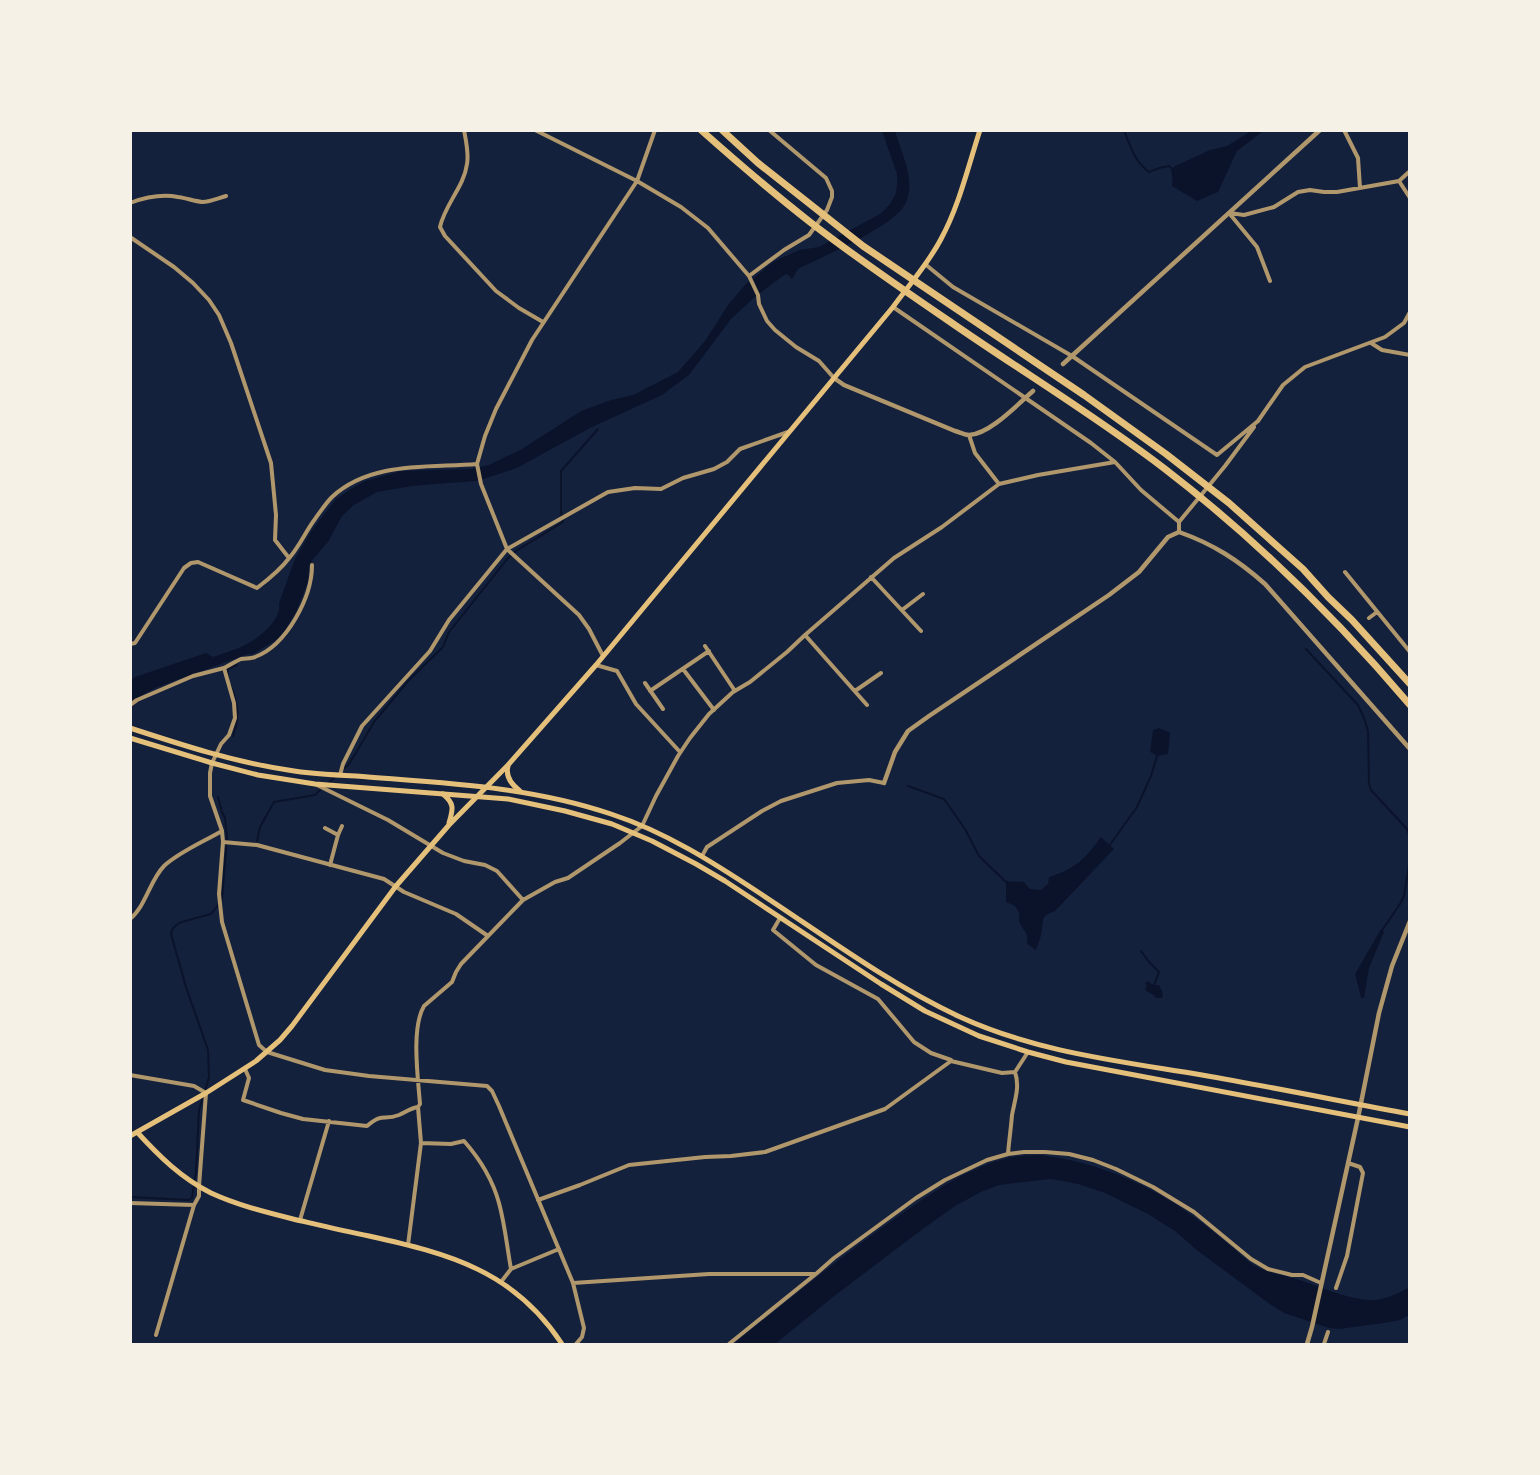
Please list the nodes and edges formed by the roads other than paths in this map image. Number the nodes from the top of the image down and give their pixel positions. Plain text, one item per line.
1 (464, 130) edge
2 (535, 130) edge
3 (701, 130) edge
4 (722, 130) edge
5 (770, 130) edge
6 (980, 130) edge
7 (1320, 130) edge
8 (1344, 130) edge
9 (654, 131) edge
10 (1410, 171) edge
11 (637, 181) junction
12 (1399, 181) junction
13 (1360, 188) junction
14 (226, 196) dead end
15 (1410, 198) edge
16 (130, 203) edge
17 (1229, 212) junction
18 (130, 237) edge
19 (925, 264) junction
20 (750, 277) junction
21 (1270, 281) dead end
22 (893, 307) junction
23 (1410, 312) edge
24 (543, 322) junction
25 (1371, 343) junction
26 (1410, 354) edge
27 (1072, 356) junction
28 (1063, 364) dead end
29 (834, 378) junction
30 (1033, 391) dead end
31 (1024, 398) junction
32 (1258, 421) junction
33 (789, 431) junction
34 (969, 435) junction
35 (1115, 462) junction
36 (477, 464) junction
37 (999, 484) junction
38 (1179, 522) junction
39 (1179, 532) junction
40 (507, 549) junction
41 (290, 558) junction
42 (312, 565) dead end
43 (1345, 572) dead end
44 (872, 577) junction
45 (923, 594) dead end
46 (902, 610) junction
47 (1377, 612) junction
48 (1369, 618) dead end
49 (921, 631) dead end
50 (805, 635) junction
51 (130, 644) edge
52 (705, 646) dead end
53 (709, 651) junction
54 (1410, 652) edge
55 (603, 656) junction
56 (596, 665) junction
57 (224, 668) junction
58 (682, 669) junction
59 (881, 673) dead end
60 (645, 683) dead end
61 (1410, 684) edge
62 (650, 691) junction
63 (735, 691) junction
64 (855, 691) junction
65 (130, 705) edge
66 (867, 705) dead end
67 (1410, 705) edge
68 (663, 709) dead end
69 (714, 710) junction
70 (130, 728) edge
71 (130, 738) edge
72 (1410, 749) edge
73 (680, 753) junction
74 (215, 755) junction
75 (212, 763) junction
76 (508, 765) junction
77 (340, 775) junction
78 (884, 783) joint
79 (315, 784) junction
80 (486, 787) junction
81 (520, 791) junction
82 (443, 794) junction
83 (476, 796) junction
84 (449, 825) junction
85 (342, 826) dead end
86 (642, 826) junction
87 (324, 828) dead end
88 (222, 831) junction
89 (634, 833) junction
90 (338, 835) junction
91 (223, 842) junction
92 (431, 845) junction
93 (702, 856) junction
94 (330, 865) junction
95 (396, 886) junction
96 (523, 900) junction
97 (780, 918) junction
98 (130, 919) edge
99 (1410, 921) edge
100 (488, 936) junction
101 (1028, 1052) junction
102 (267, 1053) junction
103 (951, 1060) junction
104 (245, 1069) junction
105 (1015, 1072) junction
106 (130, 1075) edge
107 (418, 1080) junction
108 (206, 1093) junction
109 (1361, 1105) junction
110 (418, 1107) junction
111 (1410, 1114) edge
112 (1358, 1118) junction
113 (329, 1121) junction
114 (1410, 1127) edge
115 (137, 1132) junction
116 (130, 1136) edge
117 (421, 1143) junction
118 (1008, 1154) junction
119 (1348, 1163) junction
120 (199, 1186) junction
121 (538, 1200) junction
122 (130, 1203) edge
123 (194, 1205) junction
124 (300, 1220) junction
125 (408, 1245) junction
126 (559, 1249) junction
127 (511, 1269) junction
128 (817, 1274) junction
129 (501, 1282) junction
130 (573, 1282) junction
131 (1320, 1286) junction
132 (1336, 1288) dead end
133 (1328, 1332) dead end
134 (156, 1335) dead end
135 (562, 1344) edge
136 (576, 1344) edge
137 (729, 1344) edge
138 (1307, 1344) edge
139 (1324, 1344) edge

1 - 24 street
2 - 11 street
3 - 67 highway
4 - 61 highway
5 - 20 street
6 - 19 main road
7 - 17 street
8 - 13 street
9 - 11 street
10 - 12 street
11 - 20 street
11 - 24 street
12 - 13 street
12 - 15 street
13 - 17 street
14 - 16 street
17 - 21 street
17 - 27 street
18 - 41 street
19 - 22 main road
19 - 27 street
20 - 29 street
22 - 29 main road
22 - 31 street
23 - 25 street
24 - 36 street
25 - 26 street
25 - 32 street
27 - 28 street
27 - 32 street
29 - 33 main road
29 - 34 street
30 - 31 street
31 - 34 street
31 - 35 street
32 - 38 street
33 - 40 street
33 - 55 main road
34 - 37 street
35 - 37 street
35 - 38 street
36 - 40 street
36 - 41 street
37 - 44 street
38 - 39 street
39 - 72 street
39 - 78 street
40 - 55 street
40 - 77 street
41 - 51 street
42 - 57 street
43 - 47 street
44 - 46 street
44 - 50 street
45 - 46 street
46 - 49 street
47 - 48 street
47 - 54 street
50 - 63 street
50 - 64 street
52 - 53 street
53 - 58 street
53 - 63 street
55 - 56 main road
56 - 73 street
56 - 76 main road
57 - 65 street
57 - 74 street
58 - 62 street
58 - 69 street
59 - 64 street
60 - 62 street
62 - 68 street
63 - 69 street
64 - 66 street
69 - 73 street
70 - 74 main road
71 - 75 main road
73 - 86 street
74 - 75 street
74 - 77 main road
75 - 79 main road
75 - 88 street
76 - 80 main road
76 - 81 main road
77 - 80 main road
78 - 93 street
79 - 82 main road
79 - 92 street
80 - 81 main road
80 - 83 main road
81 - 86 main road
82 - 83 main road
82 - 84 main road
83 - 84 main road
83 - 89 main road
84 - 92 main road
85 - 90 street
86 - 89 street
86 - 93 main road
87 - 90 street
88 - 91 street
88 - 98 street
89 - 96 street
89 - 97 main road
90 - 94 street
91 - 94 street
91 - 102 street
92 - 95 main road
92 - 96 street
93 - 109 main road
94 - 95 street
95 - 100 street
95 - 102 main road
96 - 100 street
97 - 101 main road
97 - 103 street
99 - 109 street
100 - 107 street
101 - 105 street
101 - 112 main road
102 - 104 main road
102 - 107 street
103 - 105 street
103 - 121 street
104 - 108 main road
104 - 113 street
105 - 118 street
106 - 108 street
107 - 110 street
107 - 121 street
108 - 115 main road
108 - 120 street
109 - 111 main road
109 - 112 street
110 - 113 street
110 - 117 street
112 - 114 main road
112 - 119 street
113 - 124 street
115 - 116 main road
115 - 120 main road
117 - 125 street
117 - 127 street
118 - 128 street
118 - 131 street
119 - 131 street
119 - 132 street
120 - 123 street
120 - 124 main road
121 - 126 street
122 - 123 street
123 - 134 street
124 - 125 main road
125 - 129 main road
126 - 127 street
126 - 130 street
127 - 129 street
128 - 130 street
128 - 137 street
129 - 135 main road
130 - 136 street
131 - 138 street
133 - 139 street

